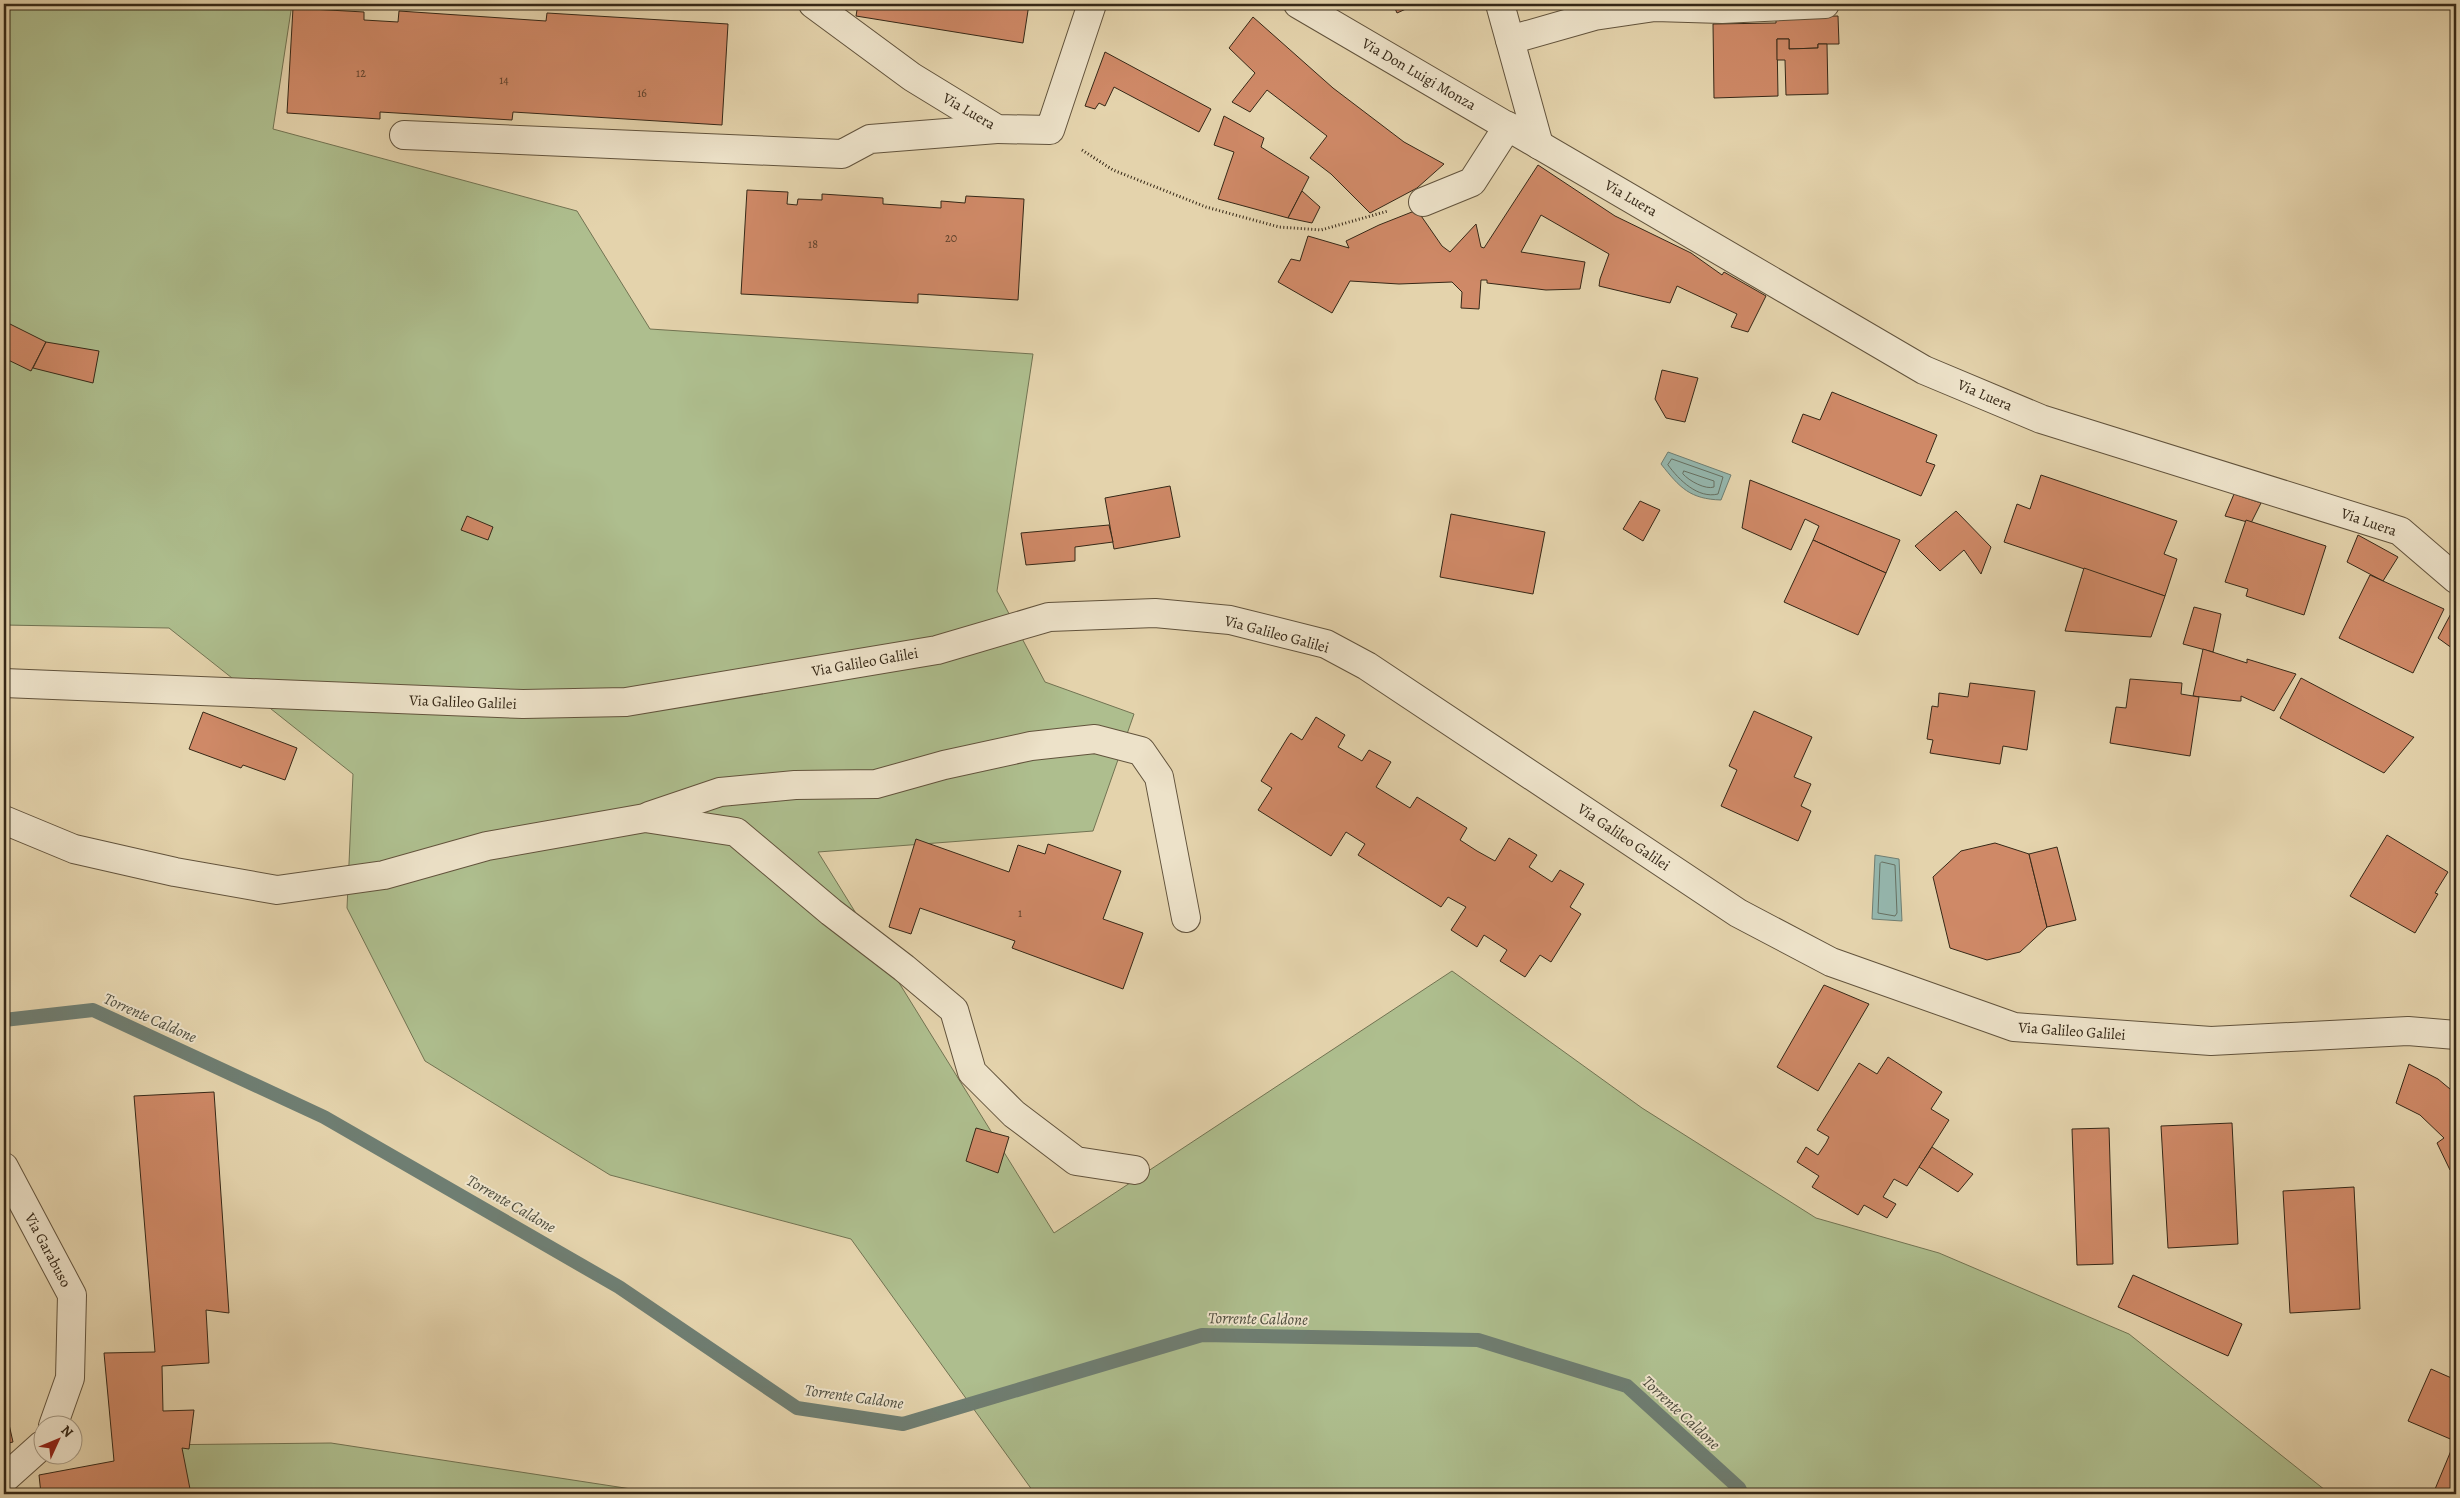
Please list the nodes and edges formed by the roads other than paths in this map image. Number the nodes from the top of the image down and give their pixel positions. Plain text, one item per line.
1 (813, 4) edge
2 (1092, 4) edge
3 (1298, 4) edge
4 (1500, 4) edge
5 (1825, 4) edge
6 (1510, 40) junction
7 (1508, 126) junction
8 (997, 129) junction
9 (404, 134) dead end
10 (1539, 145) junction
11 (1423, 202) road end
12 (2456, 579) edge
13 (4, 683) edge
14 (645, 818) junction
15 (4, 820) edge
16 (1186, 918) dead end
17 (2456, 1035) edge
18 (4, 1168) edge
19 (1135, 1170) dead end
20 (57, 1416) edge
21 (32, 1454) edge
22 (4, 1479) edge

1 - 8 street, Via Luera
2 - 8 street, Via Luera
3 - 7 street, Via Don Luigi Monza
4 - 6 street
5 - 6 street
6 - 10 street
7 - 10 street, Via Don Luigi Monza
7 - 11 street
8 - 9 street
10 - 12 street, Via Luera
13 - 17 street, Via Galileo Galilei
14 - 15 street
14 - 16 street
14 - 19 street
18 - 20 street, Via Garabuso
21 - 22 street

